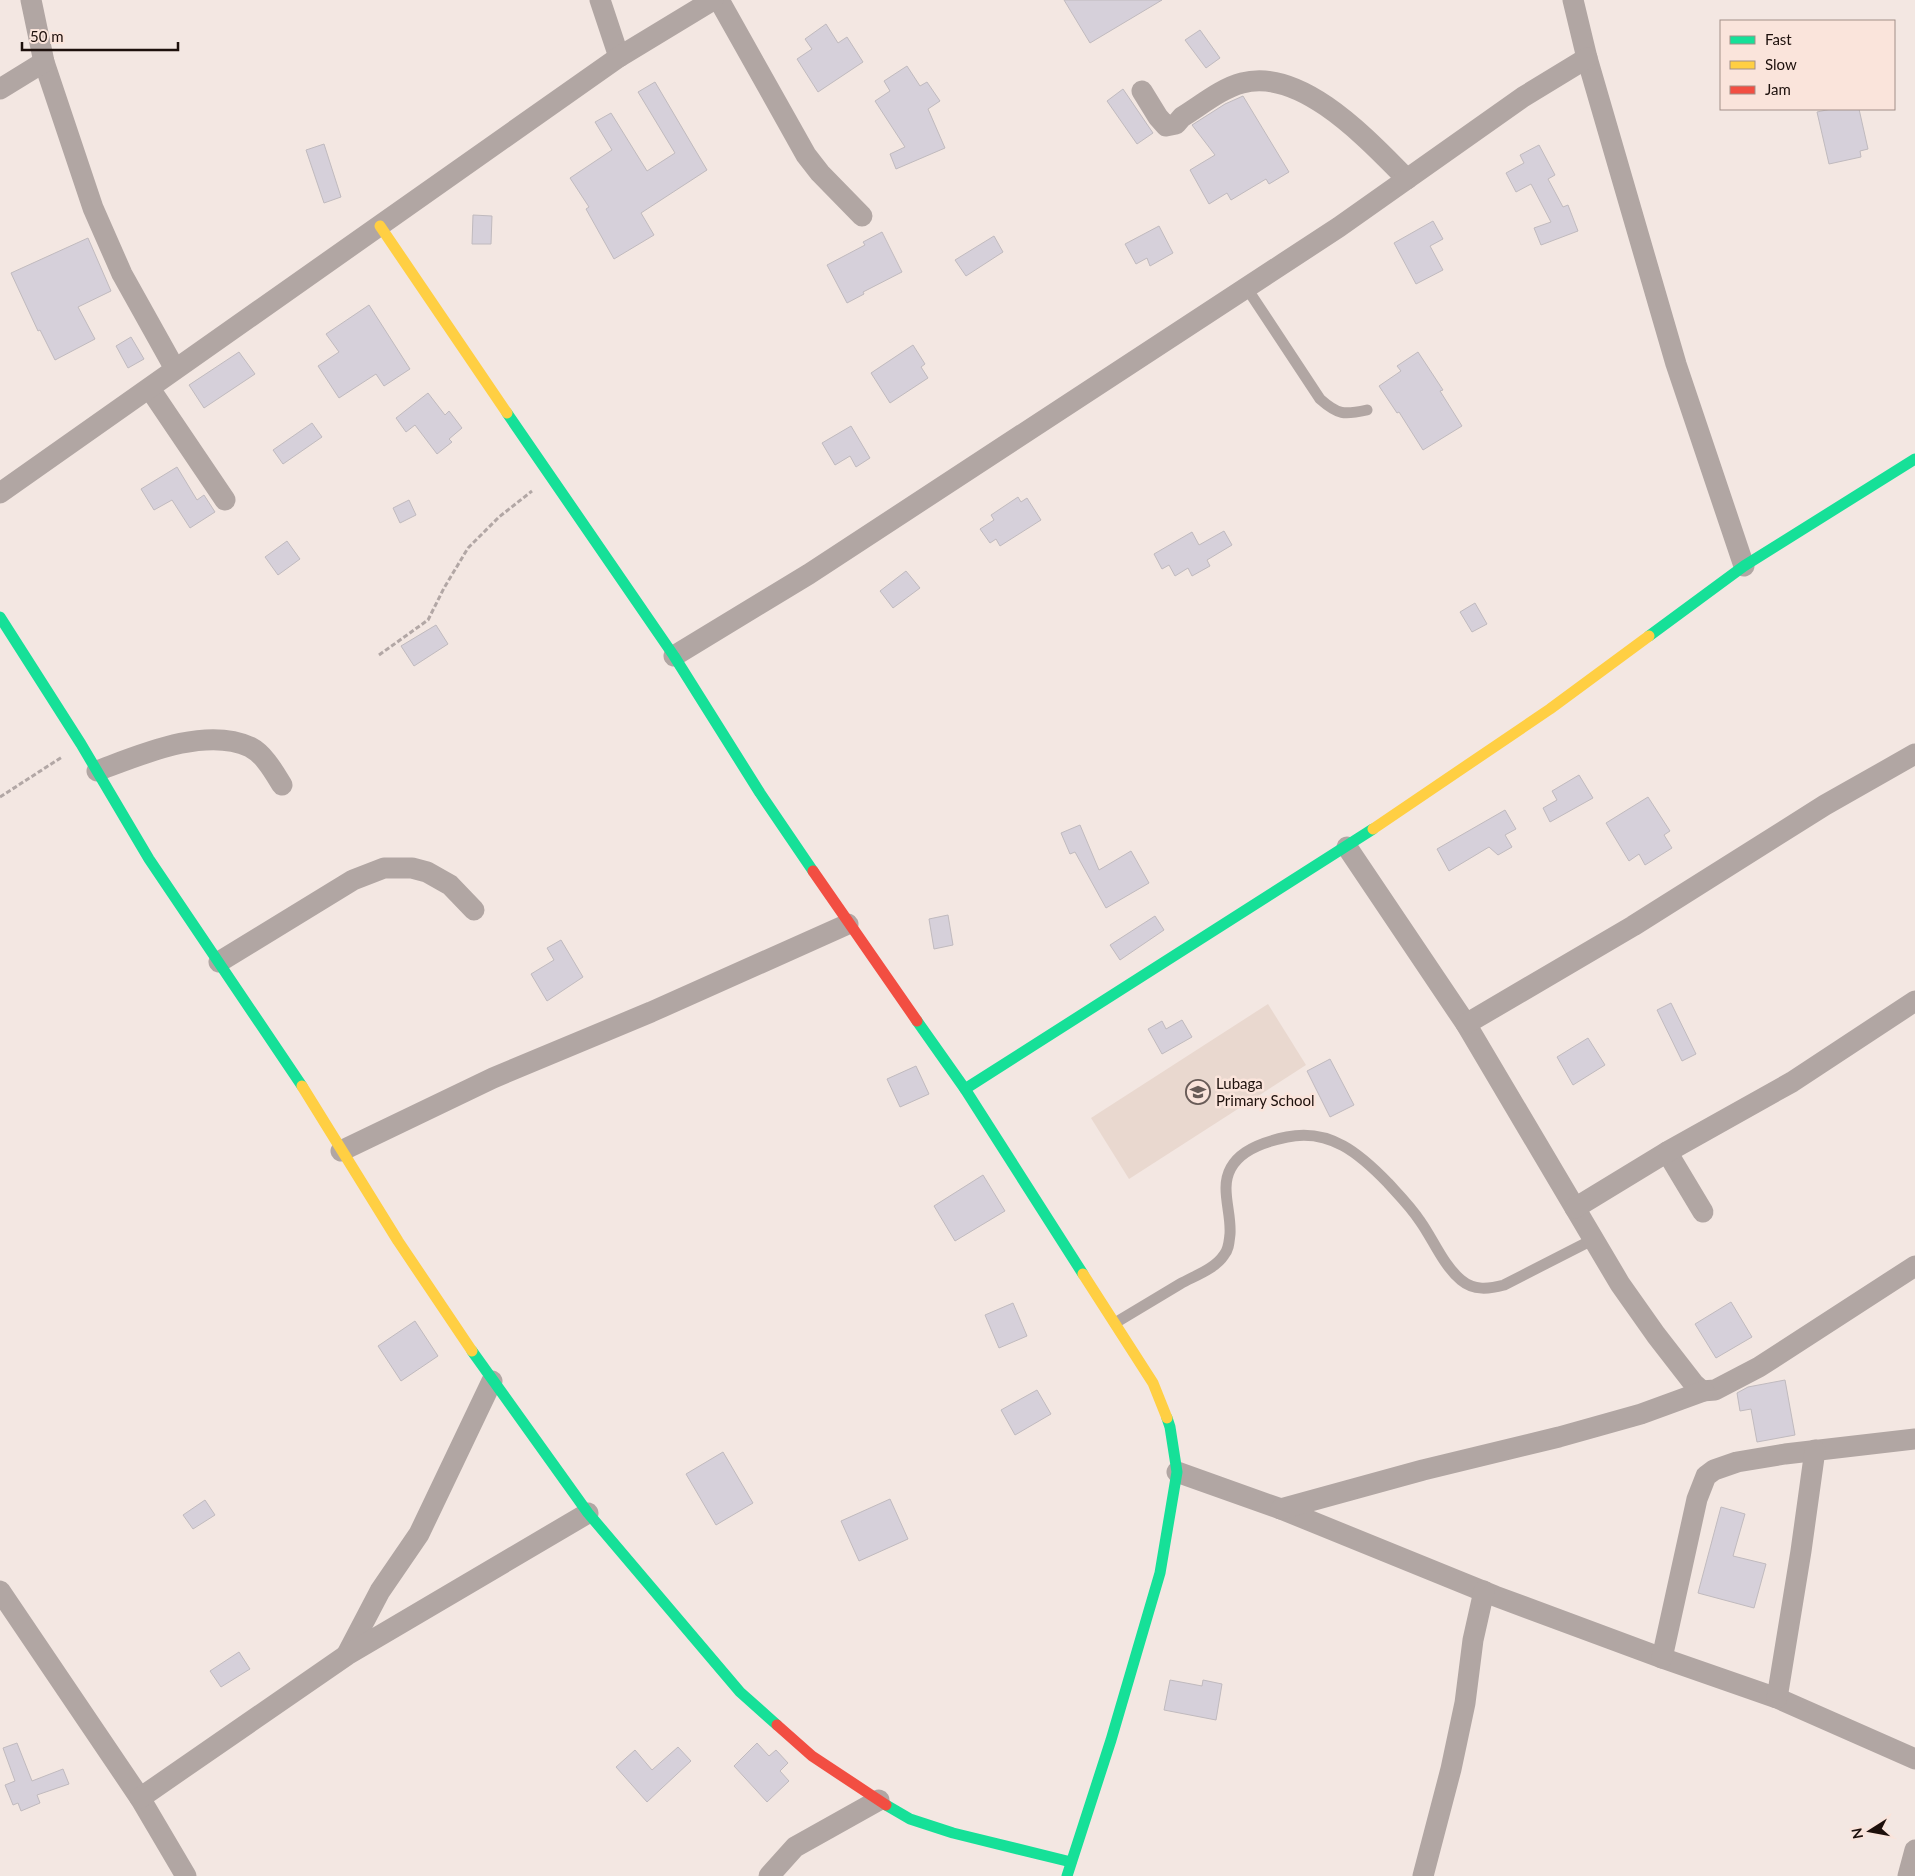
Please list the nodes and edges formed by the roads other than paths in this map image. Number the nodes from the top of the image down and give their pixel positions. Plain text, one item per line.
1 (31, 0) edge
2 (600, 0) edge
3 (712, 0) edge
4 (719, 0) edge
5 (1573, 0) edge
6 (619, 57) junction
7 (1588, 58) junction
8 (44, 62) junction
9 (0, 89) edge
10 (1142, 91) dead end
11 (1407, 179) junction
12 (862, 216) dead end
13 (380, 226) junction
14 (1246, 287) junction
15 (175, 369) junction
16 (150, 389) junction
17 (1367, 410) dead end
18 (1915, 459) edge
19 (0, 493) edge
20 (225, 500) dead end
21 (1744, 566) junction
22 (0, 617) edge
23 (674, 656) junction
24 (1915, 754) edge
25 (97, 771) junction
26 (282, 785) dead end
27 (1347, 847) junction
28 (474, 910) dead end
29 (848, 924) junction
30 (219, 962) junction
31 (1915, 1001) edge
32 (1466, 1024) junction
33 (965, 1089) junction
34 (341, 1151) junction
35 (1667, 1152) junction
36 (1575, 1208) junction
37 (1704, 1212) dead end
38 (1594, 1239) junction
39 (1915, 1266) edge
40 (1115, 1323) junction
41 (492, 1381) junction
42 (1704, 1391) junction
43 (1915, 1439) edge
44 (1815, 1450) junction
45 (1177, 1472) junction
46 (1281, 1509) junction
47 (588, 1513) junction
48 (0, 1591) edge
49 (1484, 1591) junction
50 (346, 1655) junction
51 (1662, 1658) junction
52 (1778, 1698) junction
53 (1915, 1759) edge
54 (140, 1798) junction
55 (879, 1800) junction
56 (1915, 1850) edge
57 (1071, 1862) junction
58 (186, 1876) edge
59 (769, 1876) edge
60 (1067, 1876) edge
61 (1423, 1876) edge
62 (1908, 1876) edge

1 - 8 street
2 - 6 street
3 - 6 street
4 - 12 street
5 - 7 street
6 - 13 street
7 - 11 street
7 - 21 street
8 - 9 street
8 - 15 street
10 - 11 street
11 - 14 street
13 - 15 street
13 - 23 street
14 - 17 lane
14 - 23 street
15 - 16 street
16 - 19 street
16 - 20 street
18 - 21 street
21 - 27 street
22 - 25 street
23 - 29 street
24 - 32 street
25 - 26 street
25 - 30 street
27 - 32 street
27 - 33 street
28 - 30 street
29 - 33 street
29 - 34 street
30 - 34 street
31 - 35 street
32 - 36 street
33 - 40 street
34 - 41 street
35 - 36 street
35 - 37 street
36 - 38 street
38 - 40 lane
38 - 42 street
39 - 42 street
40 - 45 street
41 - 47 street
41 - 50 street
42 - 46 street
43 - 44 street
44 - 51 street
44 - 52 street
45 - 46 street
45 - 57 street
46 - 49 street
47 - 50 street
47 - 55 street
48 - 54 street
49 - 51 street
49 - 61 street
50 - 54 street
51 - 52 street
52 - 53 street
54 - 58 street
55 - 57 street
55 - 59 street
56 - 62 street
57 - 60 street

